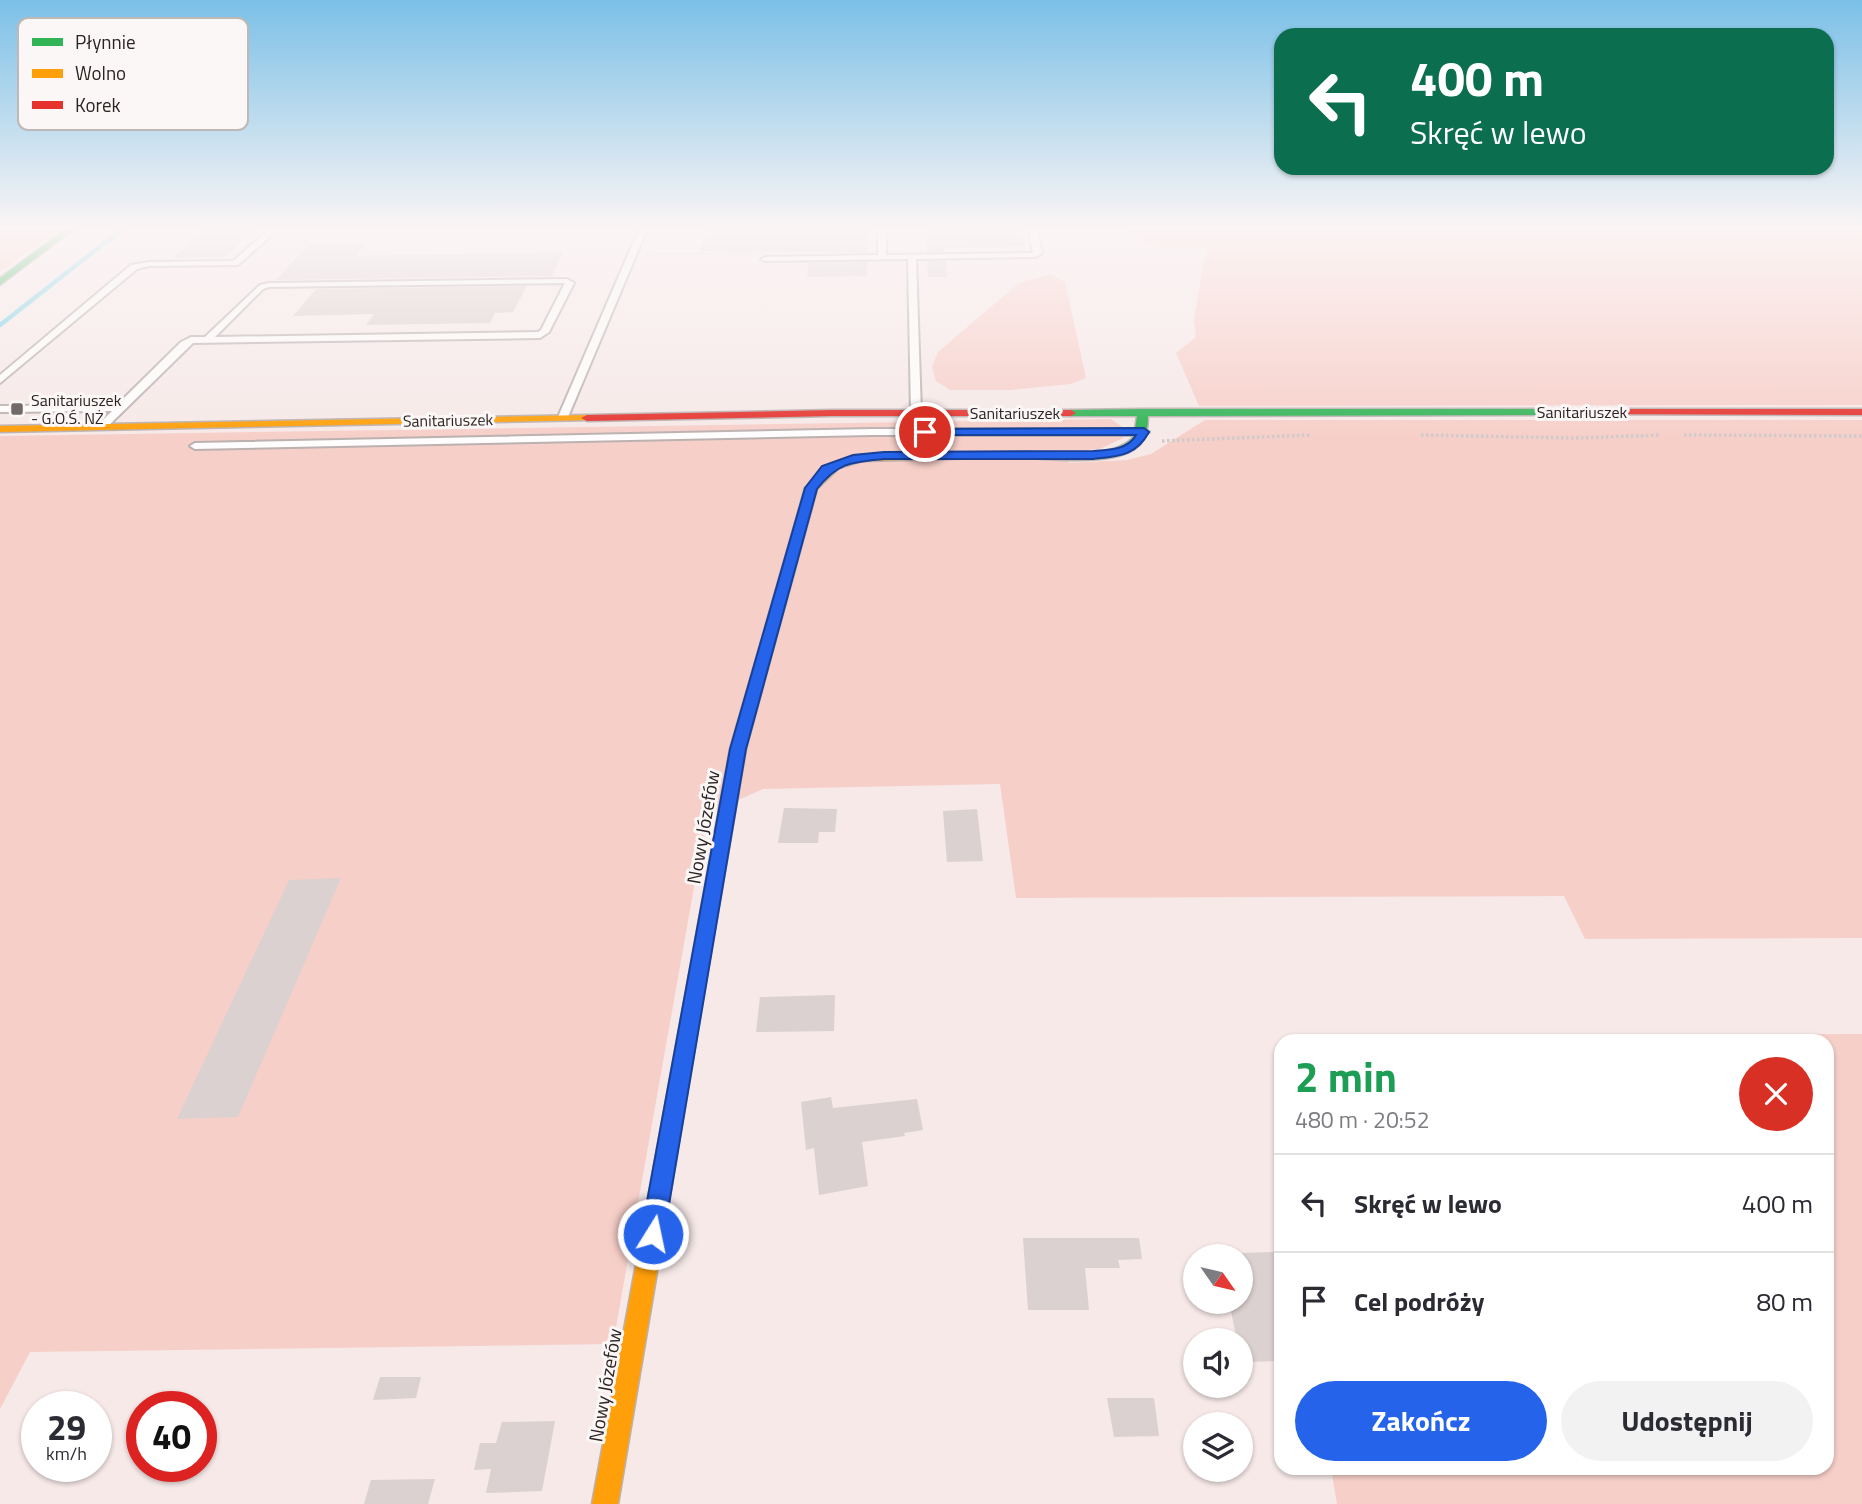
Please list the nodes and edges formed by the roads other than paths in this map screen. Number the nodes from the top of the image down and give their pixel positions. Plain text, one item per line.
1 (98, 297) edge
2 (250, 297) edge
3 (563, 297) edge
4 (614, 297) edge
5 (913, 297) edge
6 (209, 338) junction
7 (0, 380) edge
8 (120, 408) junction
9 (0, 409) edge
10 (1142, 412) junction
11 (1862, 412) edge
12 (916, 413) junction
13 (563, 417) junction
14 (101, 427) junction
15 (0, 429) edge
16 (1140, 438) junction
17 (195, 446) dead end
18 (605, 1504) edge

1 - 7 lane
2 - 6 lane
3 - 6 lane
4 - 13 lane
5 - 12 lane
6 - 8 lane
8 - 9 lane
8 - 14 lane
10 - 11 street, Sanitariuszek
10 - 12 street, Sanitariuszek
10 - 16 street
12 - 13 street, Sanitariuszek
13 - 14 street, Sanitariuszek
14 - 15 street, Sanitariuszek
16 - 17 lane
16 - 18 street, Nowy Józefów

